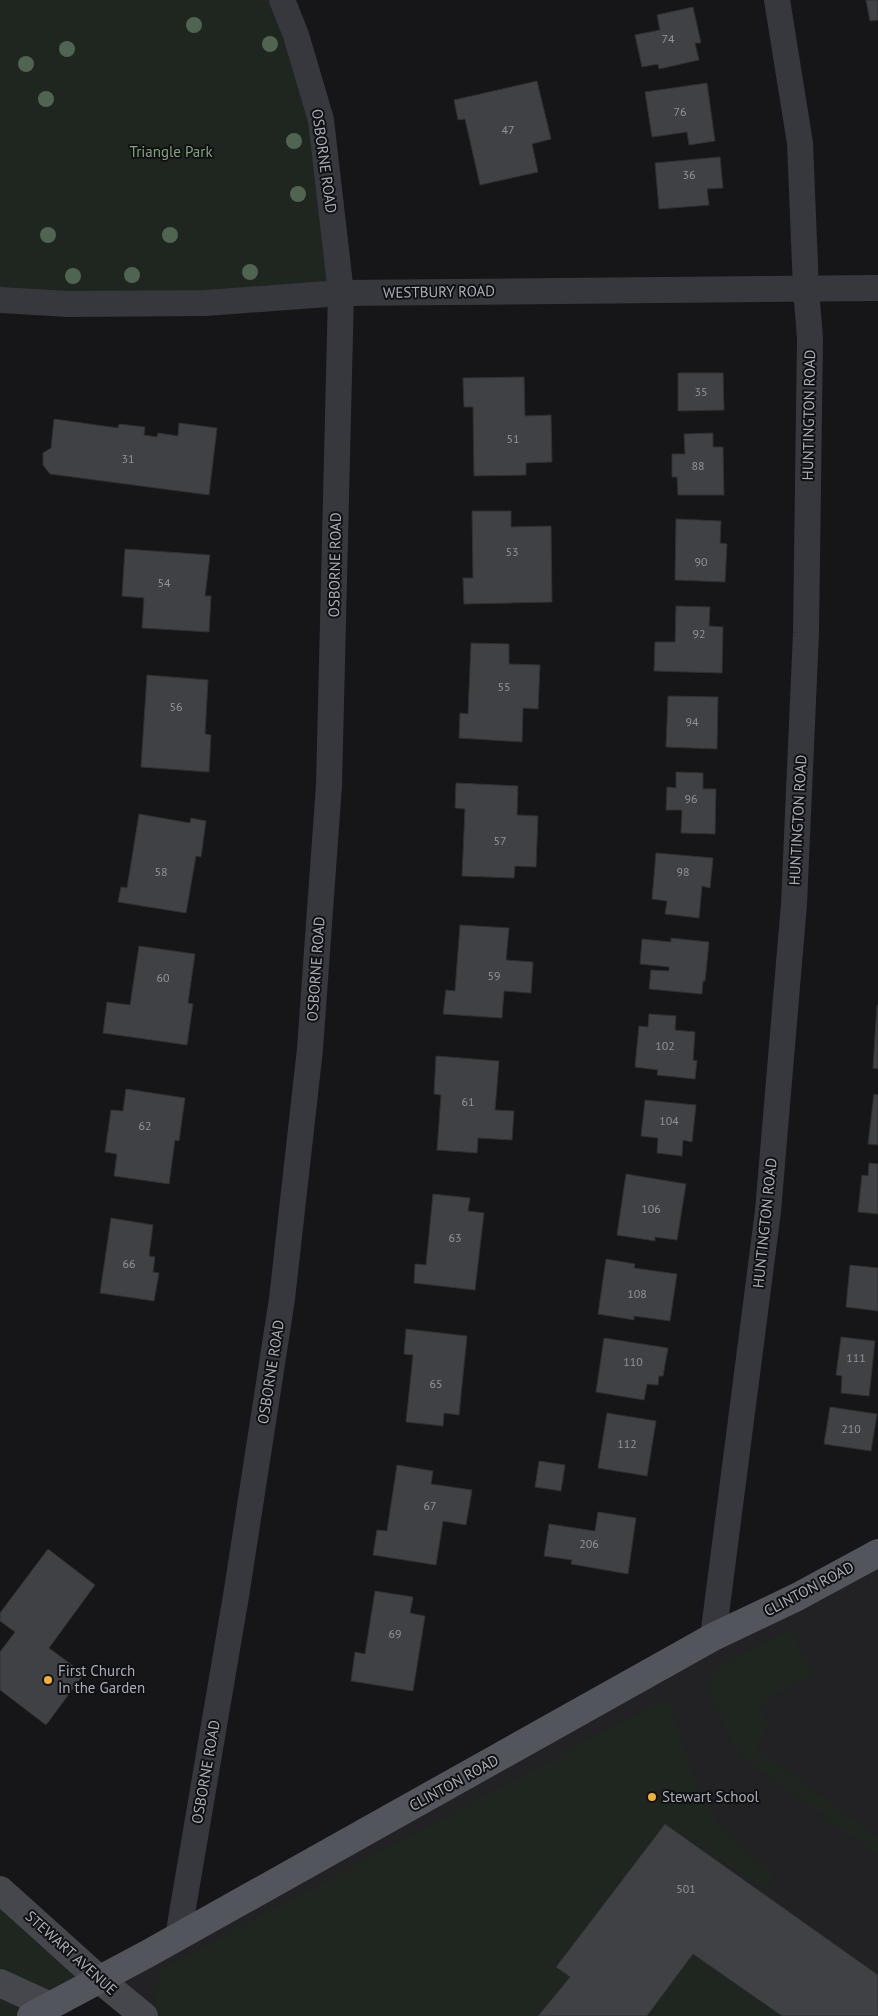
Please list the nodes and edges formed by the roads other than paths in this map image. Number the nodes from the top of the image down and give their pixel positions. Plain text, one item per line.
1 (282, 0) edge
2 (777, 0) edge
3 (878, 288) edge
4 (806, 289) junction
5 (341, 293) junction
6 (0, 300) edge
7 (878, 1553) edge
8 (714, 1637) junction
9 (0, 1890) edge
10 (178, 1937) junction
11 (100, 1980) junction
12 (0, 1983) edge
13 (40, 2011) edge
14 (144, 2016) edge

1 - 5 street, OSBORNE ROAD
2 - 4 street, HUNTINGTON ROAD
3 - 4 street, WESTBURY ROAD
4 - 5 street, WESTBURY ROAD
4 - 8 street, HUNTINGTON ROAD
5 - 6 street, WESTBURY ROAD
5 - 10 street, OSBORNE ROAD
7 - 8 main road, CLINTON ROAD
8 - 10 main road, CLINTON ROAD
9 - 11 main road, STEWART AVENUE
10 - 11 main road, CLINTON ROAD
11 - 13 main road, CLINTON ROAD
11 - 14 main road, STEWART AVENUE
12 - 13 main road

